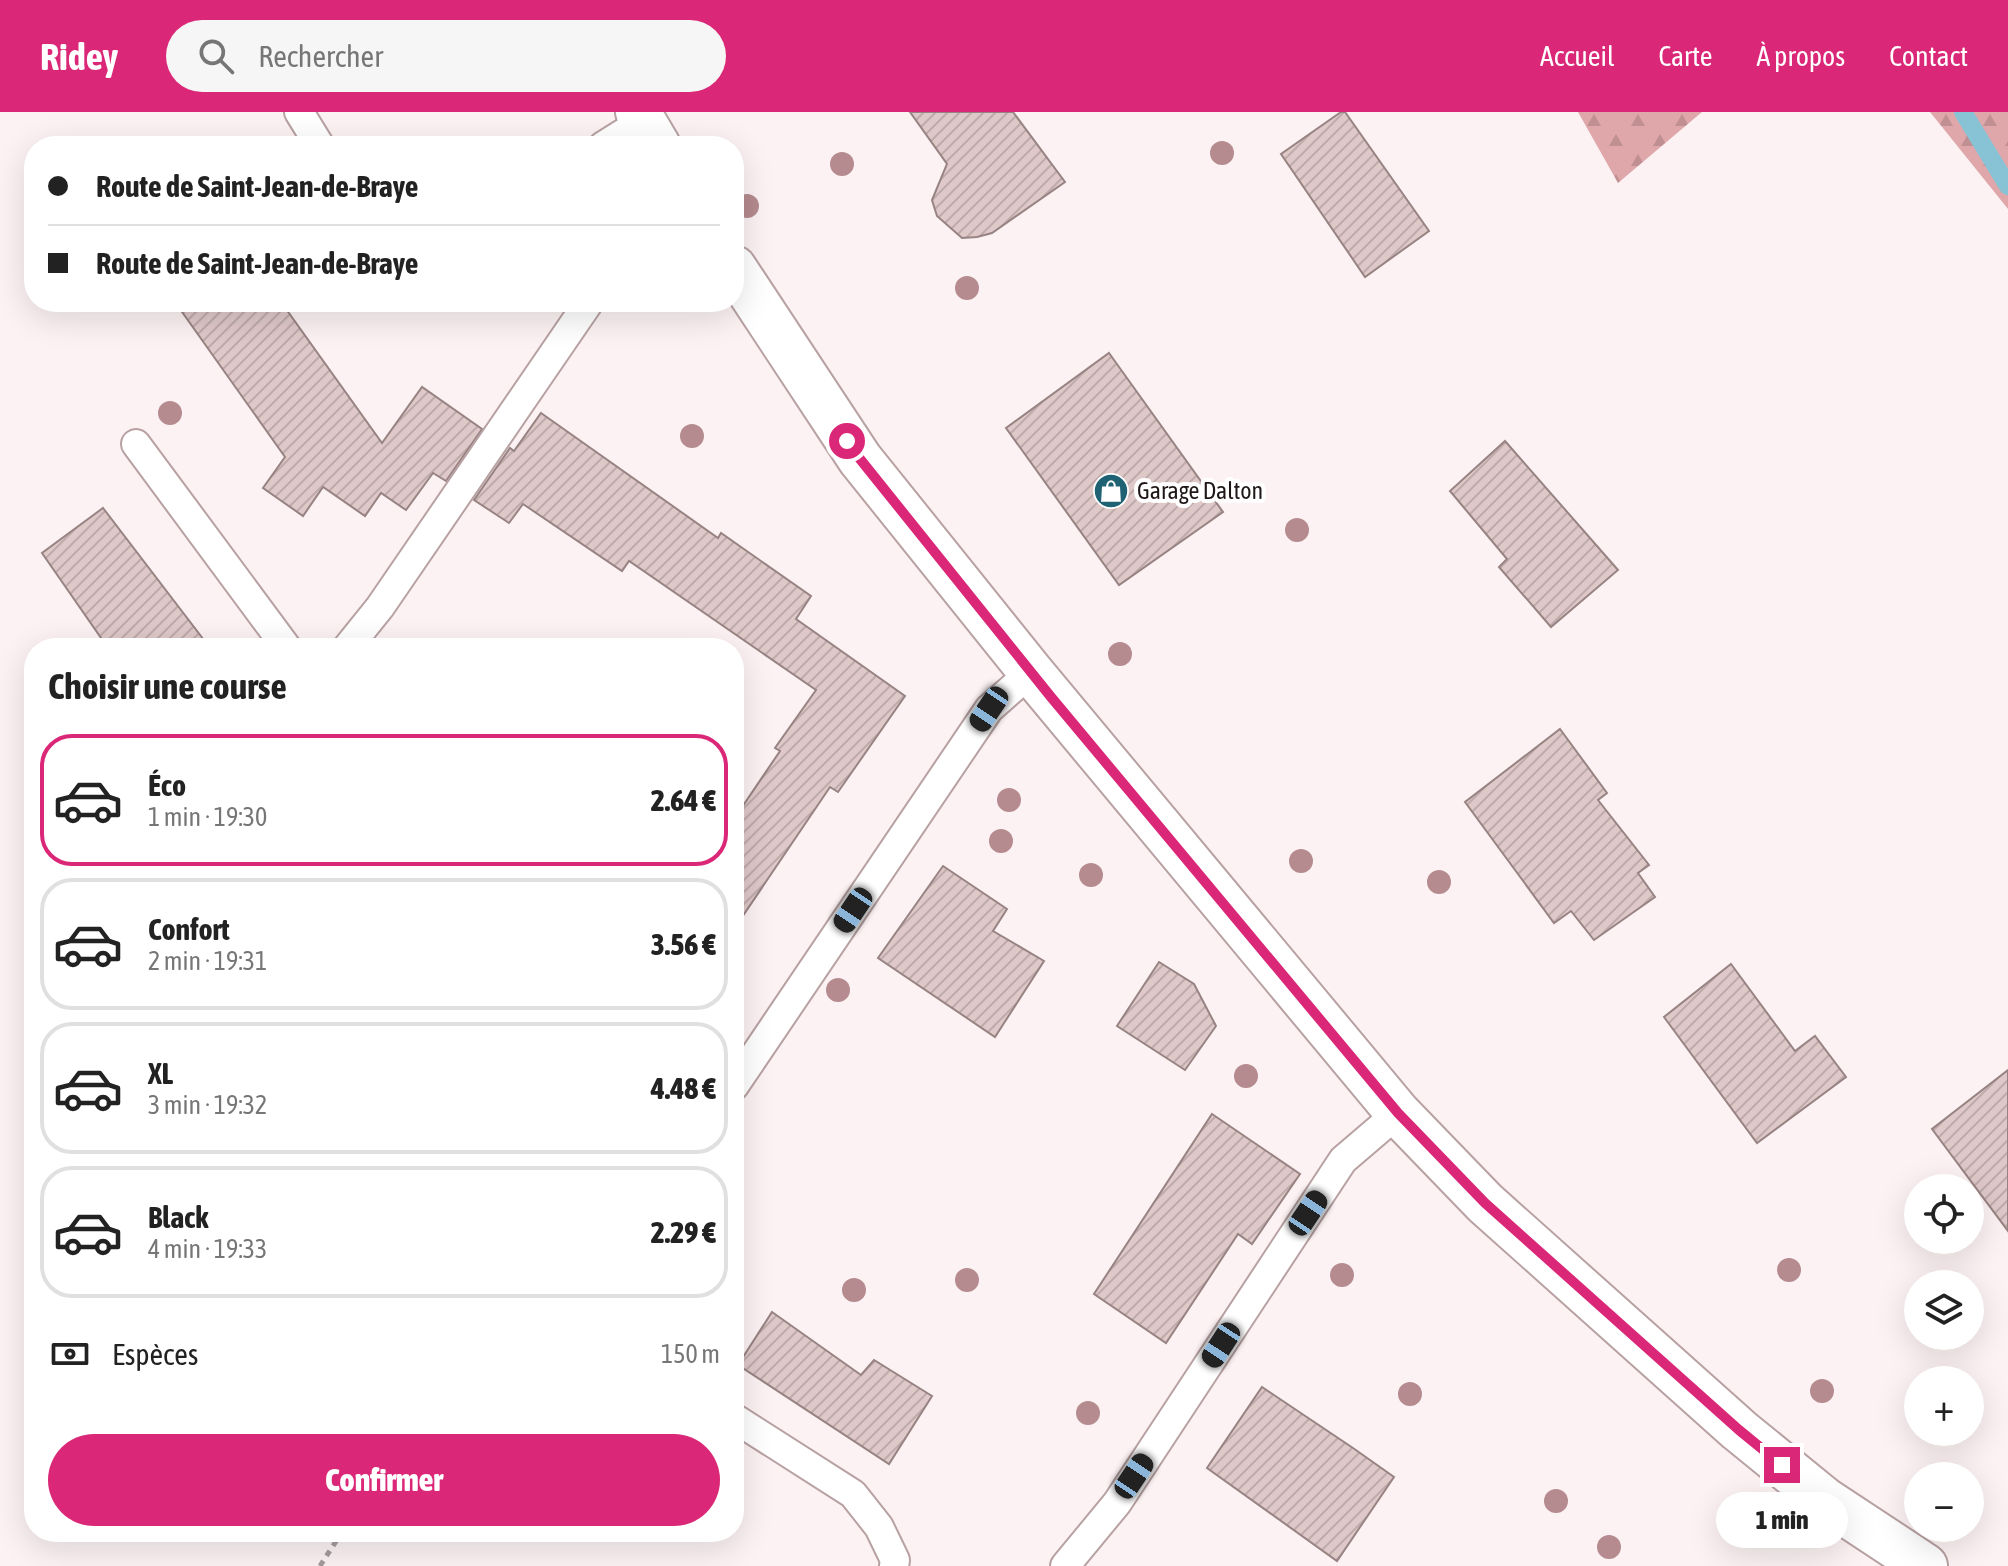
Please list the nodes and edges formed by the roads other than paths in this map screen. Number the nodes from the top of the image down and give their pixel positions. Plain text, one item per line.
1 (299, 112) edge
2 (647, 126) edge
3 (314, 136) edge
4 (625, 136) edge
5 (744, 283) edge
6 (582, 312) edge
7 (136, 444) dead end
8 (280, 638) edge
9 (355, 638) edge
10 (1031, 672) junction
11 (744, 1071) edge
12 (1398, 1113) junction
13 (744, 1424) edge
14 (894, 1566) edge
15 (1065, 1566) edge
16 (1925, 1566) edge

1 - 3 lane
2 - 4 lane
5 - 10 street
6 - 9 lane
7 - 8 lane
10 - 11 lane
10 - 12 street
12 - 15 lane
12 - 16 street
13 - 14 lane

